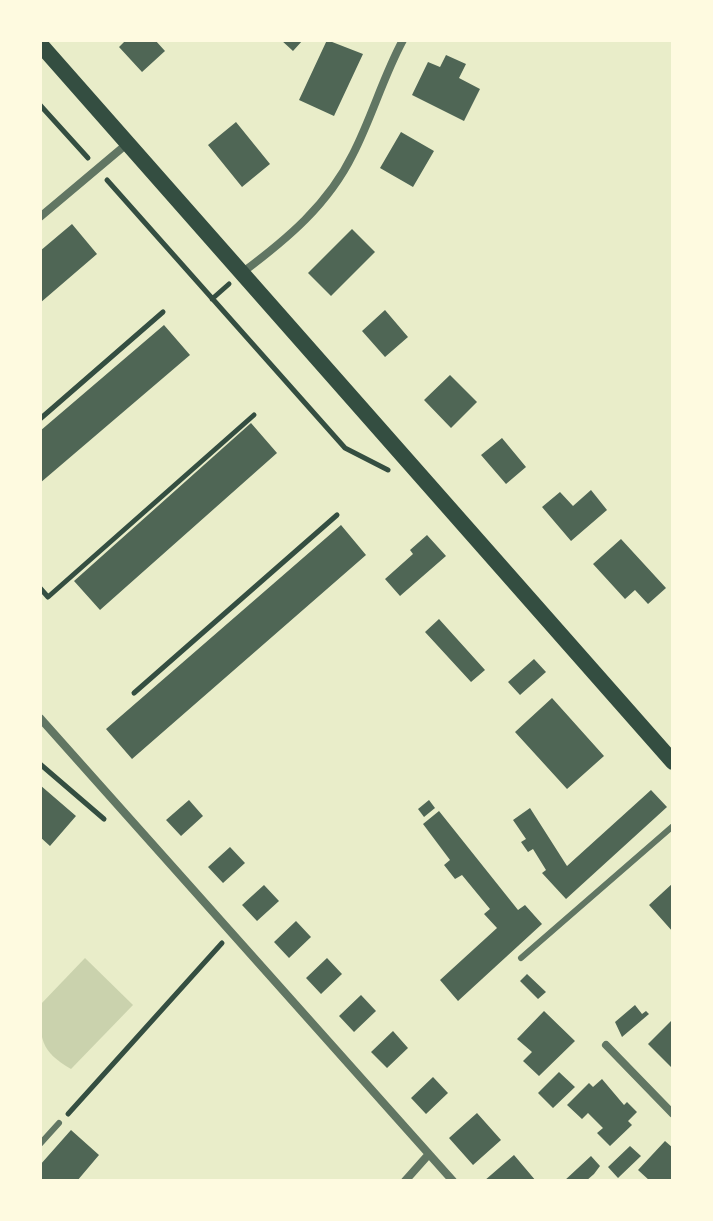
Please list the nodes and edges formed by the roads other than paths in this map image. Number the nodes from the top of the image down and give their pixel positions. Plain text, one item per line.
1 (403, 40) edge
2 (40, 44) edge
3 (128, 142) junction
4 (40, 217) edge
5 (243, 272) junction
6 (40, 718) edge
7 (673, 762) edge
8 (673, 826) edge
9 (521, 958) dead end
10 (606, 1045) dead end
11 (673, 1114) edge
12 (59, 1123) road end
13 (40, 1144) edge
14 (429, 1154) junction
15 (405, 1181) edge
16 (453, 1181) edge

1 - 5 street
2 - 3 main road
3 - 4 street
3 - 5 main road
5 - 7 main road
6 - 14 street
8 - 9 lane
10 - 11 street
12 - 13 lane
14 - 15 street
14 - 16 street

